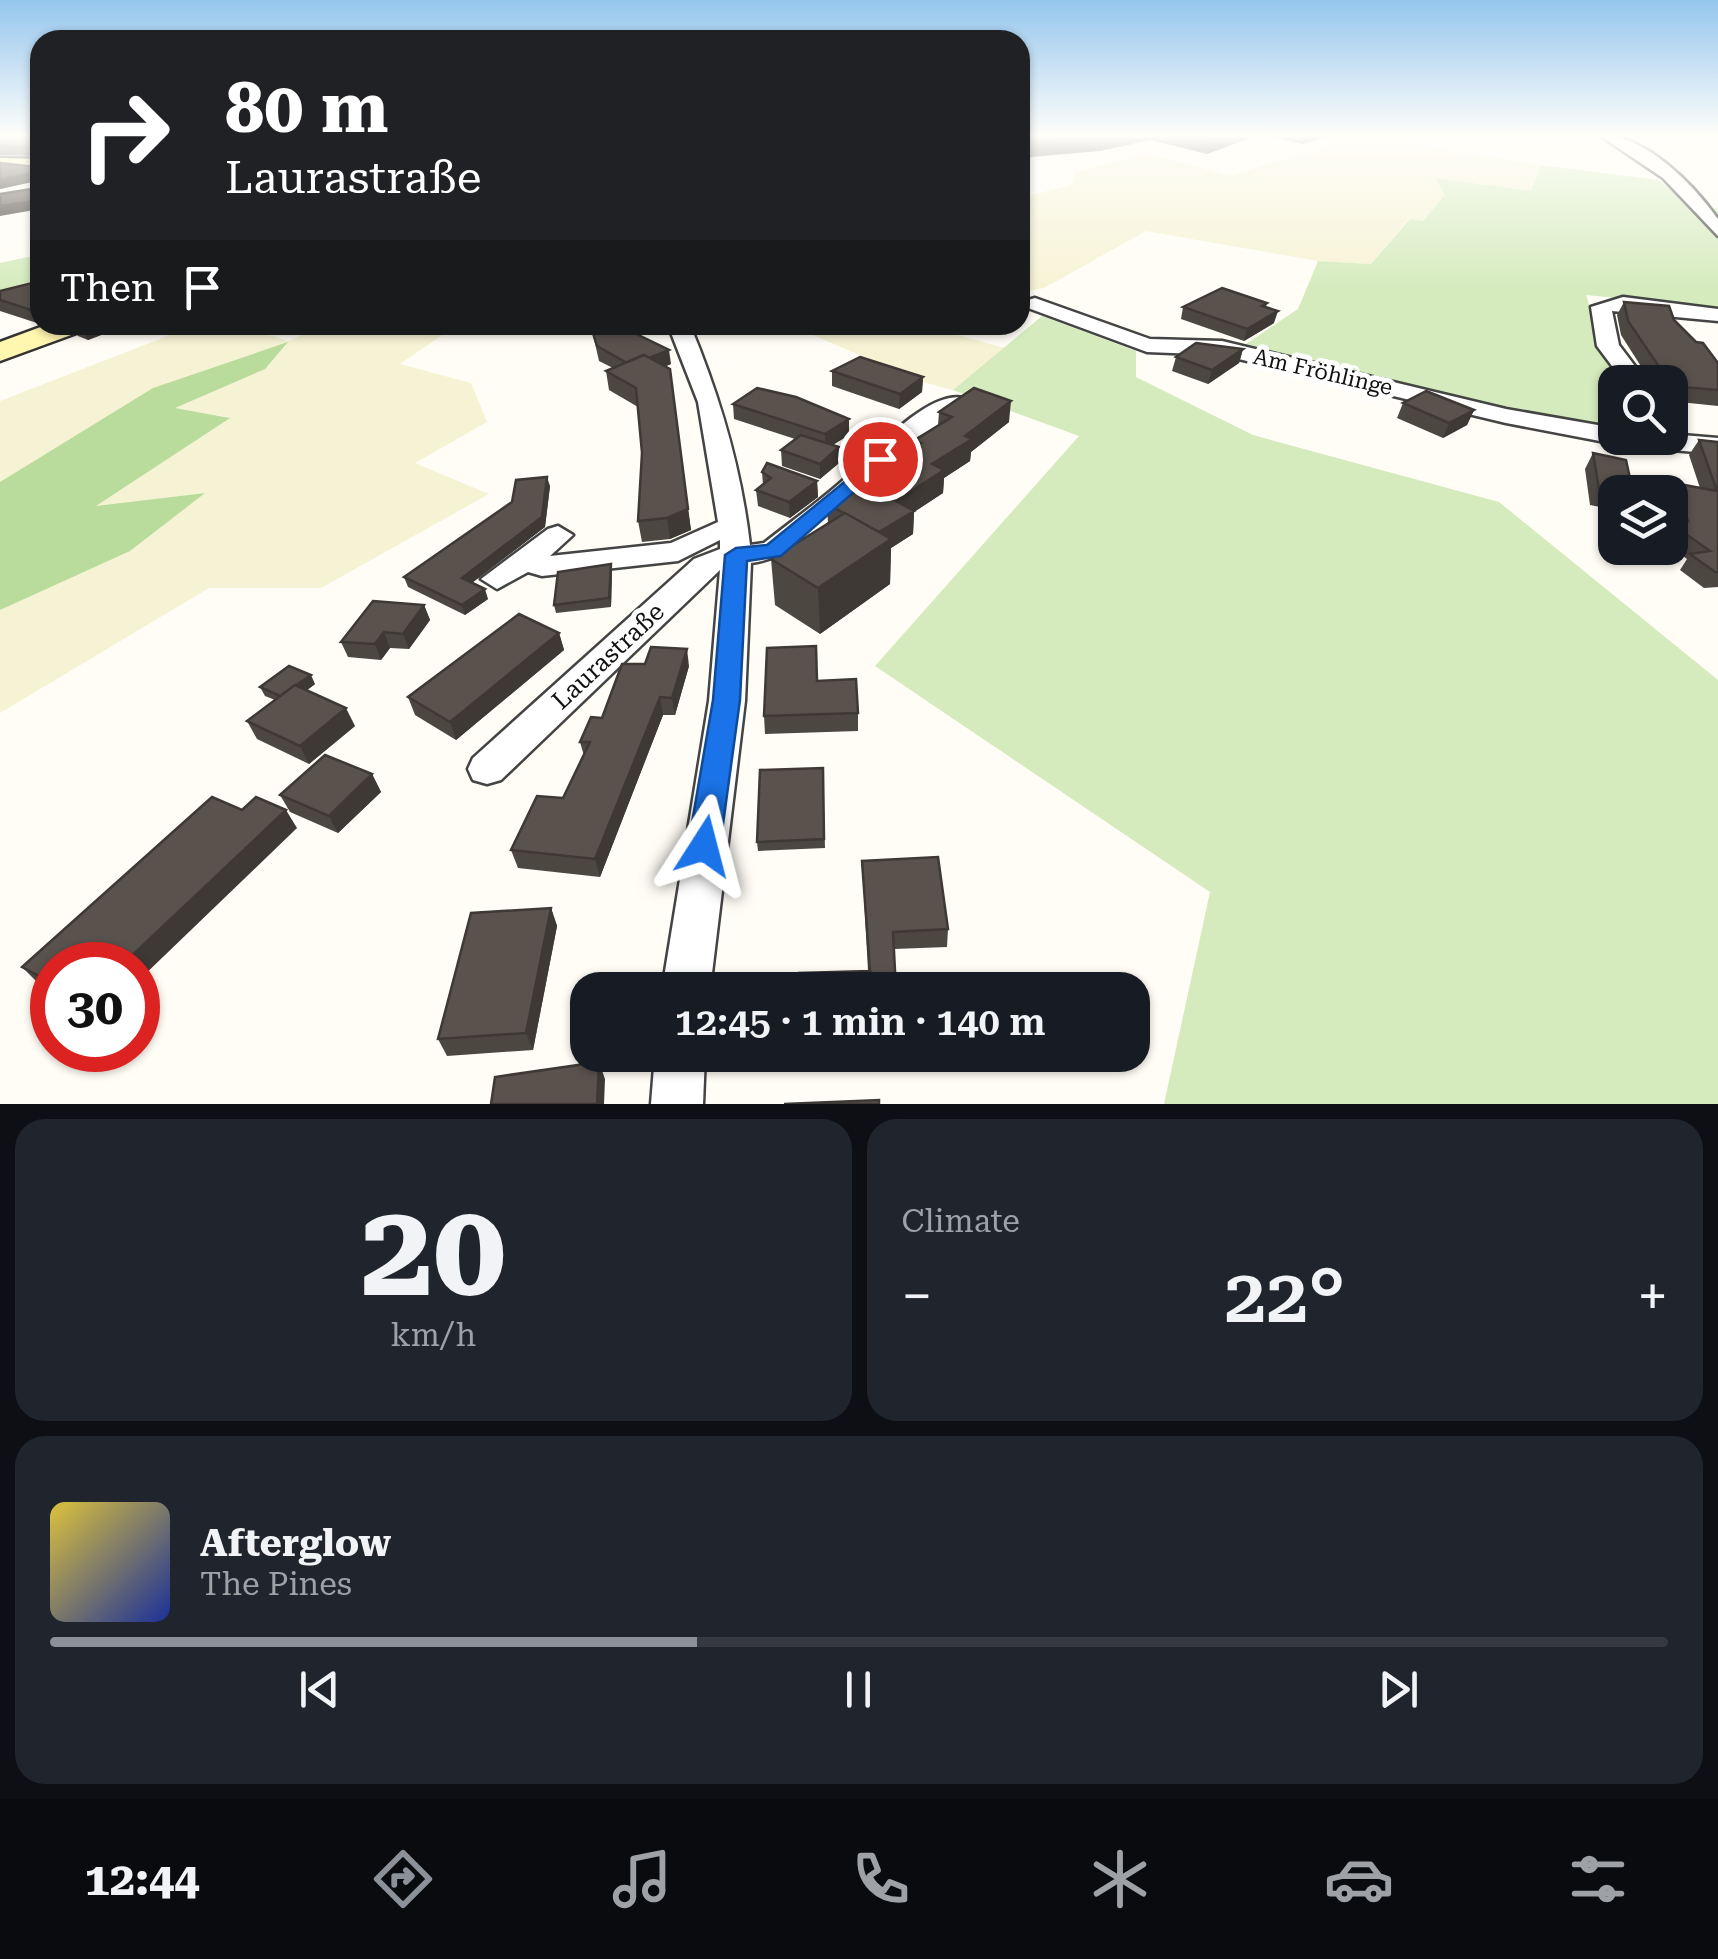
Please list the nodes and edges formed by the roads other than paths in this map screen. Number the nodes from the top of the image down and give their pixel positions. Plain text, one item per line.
1 (1682, 187) edge
2 (1718, 231) edge
3 (1035, 304) dead end
4 (1718, 315) edge
5 (45, 335) edge
6 (683, 335) edge
7 (0, 352) edge
8 (1622, 365) edge
9 (955, 403) edge
10 (1598, 433) edge
11 (1688, 439) edge
12 (1718, 446) edge
13 (558, 534) dead end
14 (735, 542) junction
15 (526, 559) junction
16 (497, 579) dead end
17 (487, 769) dead end
18 (688, 972) edge
19 (679, 1072) edge
20 (677, 1104) edge

1 - 2 street
3 - 10 street, Am Fröhlinge
4 - 8 street
5 - 7 main road
6 - 14 street
9 - 14 street, Laurastraße
11 - 12 street
13 - 15 street
14 - 15 street, Laurastraße
14 - 17 street, Laurastraße
14 - 18 street
15 - 16 street
19 - 20 street

